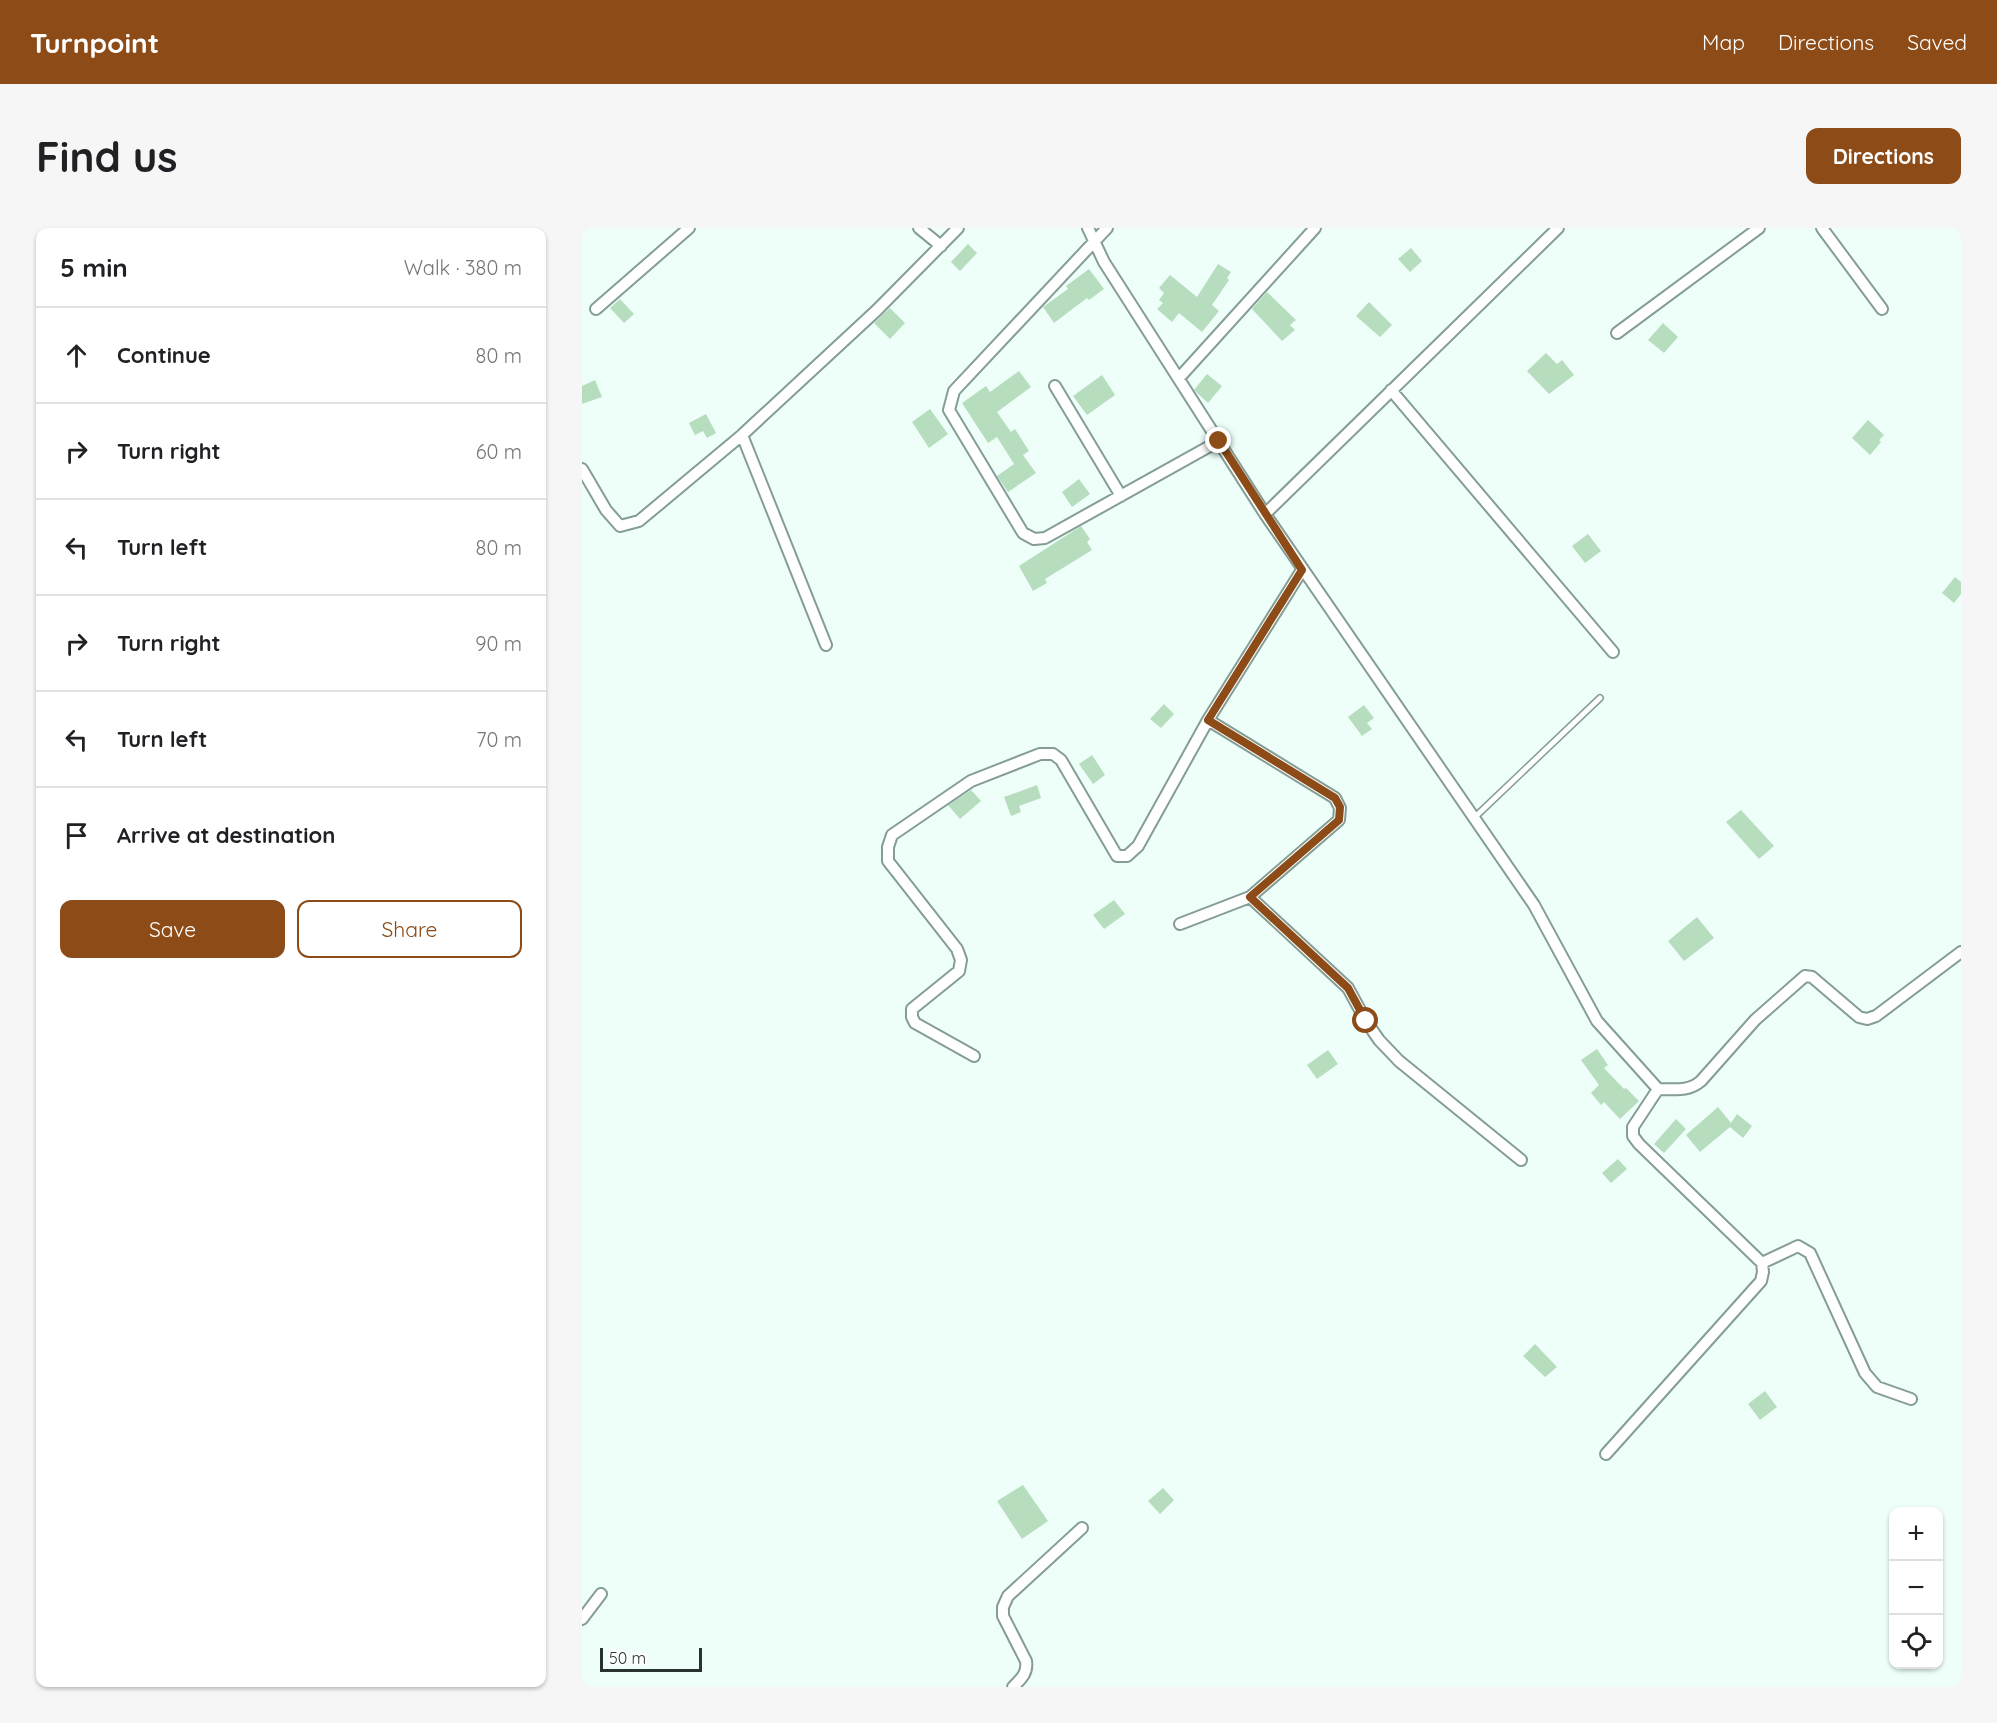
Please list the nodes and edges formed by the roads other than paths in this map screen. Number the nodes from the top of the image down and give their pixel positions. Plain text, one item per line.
1 (689, 228) edge
2 (919, 228) edge
3 (958, 228) edge
4 (1088, 228) edge
5 (1107, 228) edge
6 (1316, 228) edge
7 (1558, 228) edge
8 (1759, 228) edge
9 (1822, 228) edge
10 (1096, 242) junction
11 (941, 246) junction
12 (596, 309) dead end
13 (1882, 309) dead end
14 (1617, 333) dead end
15 (1179, 378) junction
16 (1055, 386) dead end
17 (1391, 390) junction
18 (742, 435) junction
19 (1219, 441) junction
20 (582, 469) edge
21 (1120, 496) junction
22 (1264, 514) junction
23 (1302, 570) junction
24 (826, 645) dead end
25 (1613, 652) dead end
26 (1600, 698) dead end
27 (1208, 720) junction
28 (1474, 818) junction
29 (1250, 897) junction
30 (1180, 924) dead end
31 (1961, 952) edge
32 (974, 1056) dead end
33 (1658, 1089) junction
34 (1521, 1161) dead end
35 (1762, 1263) junction
36 (1911, 1399) dead end
37 (1606, 1454) dead end
38 (1082, 1528) dead end
39 (601, 1594) dead end
40 (582, 1618) edge
41 (1013, 1687) edge

1 - 12 street
2 - 11 street
3 - 11 street
4 - 10 street
5 - 10 street
6 - 15 street
7 - 17 street
8 - 14 street
9 - 13 street
10 - 15 street
10 - 21 street
11 - 18 street
15 - 19 street
16 - 21 street
17 - 22 street
17 - 25 street
18 - 20 street
18 - 24 street
19 - 21 street
19 - 22 street
22 - 23 street
23 - 27 street
23 - 28 street
26 - 28 lane
27 - 29 street
27 - 32 street
28 - 33 street
29 - 30 street
29 - 34 street
31 - 33 street
33 - 35 street
35 - 36 street
35 - 37 street
38 - 41 street
39 - 40 street

